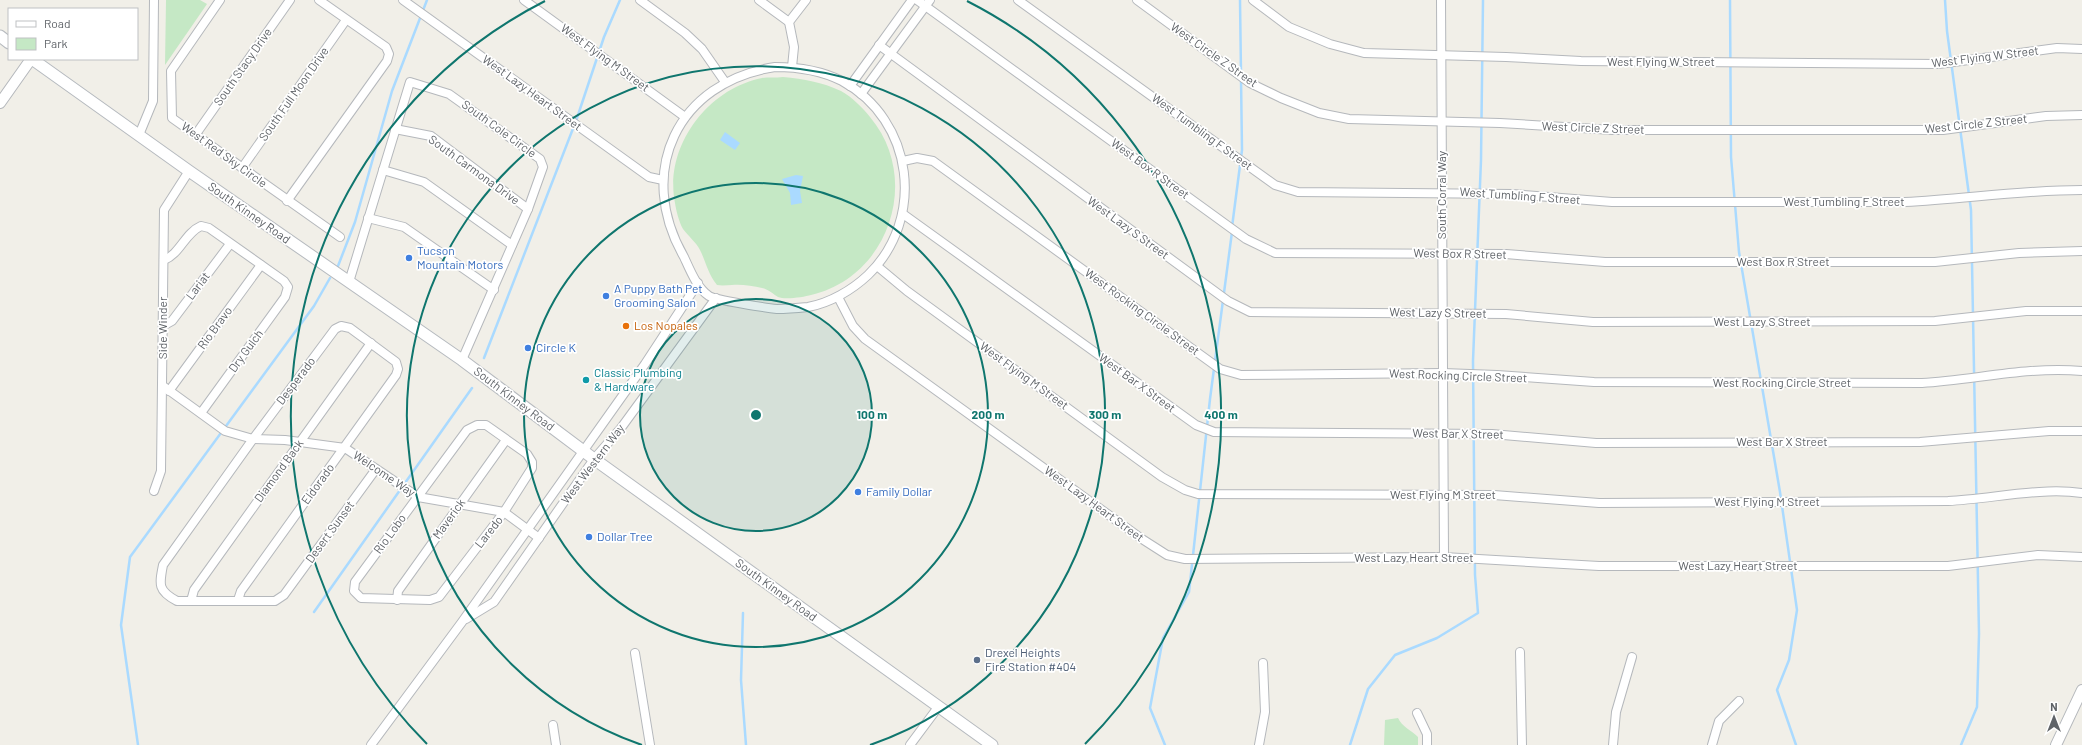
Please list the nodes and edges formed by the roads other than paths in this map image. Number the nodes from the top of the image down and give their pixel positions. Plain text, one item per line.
1 (154, 0) edge
2 (220, 0) edge
3 (290, 0) edge
4 (319, 0) edge
5 (403, 0) edge
6 (524, 0) edge
7 (640, 0) edge
8 (759, 0) edge
9 (806, 0) edge
10 (912, 0) edge
11 (917, 0) edge
12 (1018, 0) edge
13 (1137, 0) edge
14 (1253, 0) edge
15 (1441, 0) edge
16 (928, 3) edge
17 (346, 20) junction
18 (789, 22) junction
19 (0, 36) edge
20 (8, 42) edge
21 (879, 45) junction
22 (2082, 49) edge
23 (891, 54) junction
24 (1442, 56) junction
25 (31, 60) edge
26 (33, 60) edge
27 (792, 67) junction
28 (725, 82) junction
29 (850, 86) junction
30 (861, 94) junction
31 (0, 103) edge
32 (2082, 115) edge
33 (686, 117) junction
34 (1442, 122) junction
35 (395, 129) junction
36 (196, 134) junction
37 (139, 135) junction
38 (903, 161) junction
39 (242, 168) junction
40 (383, 170) junction
41 (189, 171) junction
42 (663, 180) junction
43 (2082, 190) edge
44 (1442, 192) junction
45 (287, 201) junction
46 (528, 209) junction
47 (903, 214) junction
48 (368, 218) junction
49 (340, 237) dead end
50 (230, 244) junction
51 (512, 245) junction
52 (2082, 251) edge
53 (1442, 253) junction
54 (164, 260) junction
55 (261, 265) junction
56 (877, 266) junction
57 (348, 282) junction
58 (698, 283) junction
59 (494, 290) junction
60 (838, 297) junction
61 (716, 298) junction
62 (2082, 311) edge
63 (1443, 313) junction
64 (164, 326) junction
65 (371, 343) junction
66 (462, 360) junction
67 (2082, 371) edge
68 (1443, 373) junction
69 (166, 389) junction
70 (201, 413) junction
71 (2082, 431) edge
72 (1442, 434) junction
73 (253, 439) junction
74 (506, 440) junction
75 (300, 444) junction
76 (345, 448) junction
77 (582, 450) junction
78 (594, 459) junction
79 (376, 469) junction
80 (154, 491) dead end
81 (2082, 492) edge
82 (1443, 495) junction
83 (418, 497) junction
84 (459, 505) junction
85 (504, 512) junction
86 (527, 529) junction
87 (539, 538) junction
88 (1444, 557) junction
89 (2082, 557) edge
90 (284, 595) joint
91 (238, 600) junction
92 (397, 600) junction
93 (191, 601) junction
94 (462, 622) junction
95 (1520, 652) dead end
96 (635, 653) dead end
97 (1632, 657) dead end
98 (1263, 663) dead end
99 (2082, 690) edge
100 (1739, 701) dead end
101 (939, 706) junction
102 (1417, 713) dead end
103 (552, 725) dead end
104 (2061, 732) junction
105 (371, 745) edge
106 (556, 745) edge
107 (650, 745) edge
108 (910, 745) edge
109 (992, 745) edge
110 (1259, 745) edge
111 (1427, 745) edge
112 (1522, 745) edge
113 (1614, 745) edge
114 (1712, 745) edge
115 (2052, 745) edge
116 (2056, 745) edge

1 - 37 street
2 - 36 street, West Red Sky Circle
3 - 36 street, South Stacy Drive
4 - 17 street
5 - 42 street, West Lazy Heart Street
6 - 33 street, West Flying M Street
7 - 28 street
8 - 18 street
9 - 18 street
10 - 21 street
11 - 16 street, West Box R Street
12 - 44 street, West Tumbling F Street
13 - 34 street, West Circle Z Street
14 - 24 street, West Flying W Street
15 - 24 street, South Corral Way
16 - 23 street
16 - 53 street, West Box R Street
17 - 39 street, South Full Moon Drive
17 - 45 street
18 - 27 street
19 - 20 main road
21 - 23 street, West Lazy S Street
21 - 29 street
22 - 24 street, West Flying W Street
23 - 30 street
23 - 63 street, West Lazy S Street
24 - 34 street, South Corral Way
25 - 31 street
26 - 37 main road, South Kinney Road
27 - 28 street
27 - 29 street
28 - 33 street
29 - 30 street
30 - 38 street
32 - 34 street, West Circle Z Street
33 - 42 street
34 - 44 street, South Corral Way
35 - 40 street
35 - 46 street, South Carmona Drive
35 - 46 street, South Cole Circle
36 - 39 street, West Red Sky Circle
37 - 41 main road, South Kinney Road
38 - 47 street
38 - 68 street, West Rocking Circle Street
39 - 45 street, West Red Sky Circle
40 - 48 street
40 - 51 street
41 - 54 street, Side Winder
41 - 57 main road, South Kinney Road
42 - 58 street
43 - 44 street, West Tumbling F Street
44 - 53 street, South Corral Way
45 - 49 street, West Red Sky Circle
46 - 51 street, South Cole Circle
47 - 56 street
47 - 72 street, West Bar X Street
48 - 57 street
48 - 59 street
50 - 54 street
50 - 55 street
50 - 64 street, Lariat
51 - 59 street, South Cole Circle
52 - 53 street, West Box R Street
53 - 63 street, South Corral Way
54 - 64 street, Side Winder
55 - 69 street, Rio Bravo
55 - 70 street, Dry Gulch
56 - 60 street
56 - 82 street, West Flying M Street
57 - 66 main road, South Kinney Road
58 - 61 street
58 - 77 street, West Western Way
59 - 66 street, South Cole Circle
60 - 61 street
60 - 88 street, West Lazy Heart Street
61 - 78 street, West Western Way
62 - 63 street, West Lazy S Street
63 - 68 street, South Corral Way
64 - 69 street, Side Winder
65 - 73 street, Desperado
65 - 75 street, Diamond Back
65 - 76 street, Eldorado
66 - 77 main road, South Kinney Road
67 - 68 street, West Rocking Circle Street
68 - 72 street, South Corral Way
69 - 70 street, Welcome Way
69 - 80 street, Side Winder
70 - 73 street, Welcome Way
71 - 72 street, West Bar X Street
72 - 82 street, South Corral Way
73 - 75 street, Welcome Way
73 - 93 street, Desperado
74 - 83 street, Rio Lobo
74 - 84 street, Maverick
74 - 85 street, Laredo
75 - 76 street, Welcome Way
75 - 93 street, Diamond Back
76 - 79 street, Welcome Way
76 - 91 street, Eldorado
77 - 78 main road, South Kinney Road
77 - 86 street, West Western Way
78 - 87 street, West Western Way
78 - 101 main road, South Kinney Road
79 - 83 street, Welcome Way
79 - 90 street, Desert Sunset
81 - 82 street, West Flying M Street
82 - 88 street, South Corral Way
83 - 84 street, Welcome Way
83 - 92 street, Rio Lobo
84 - 85 street, Welcome Way
84 - 92 street, Maverick
85 - 86 street, Welcome Way
85 - 92 street, Laredo
86 - 87 street, Welcome Way
86 - 94 street, West Western Way
87 - 94 street, West Western Way
88 - 89 street, West Lazy Heart Street
90 - 91 street, Desperado
91 - 93 street, Desperado
94 - 105 street, West Western Way
95 - 112 street
96 - 107 street
97 - 113 street
98 - 110 street
99 - 104 street
100 - 114 street
101 - 108 street
101 - 109 main road, South Kinney Road
102 - 111 street
103 - 106 street
104 - 115 street
104 - 116 street

